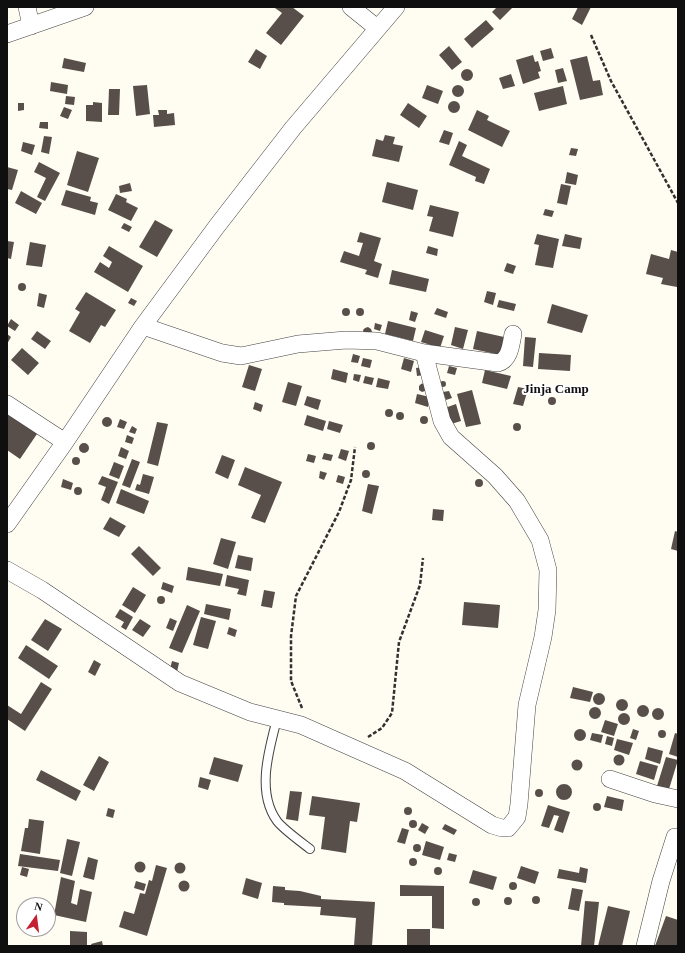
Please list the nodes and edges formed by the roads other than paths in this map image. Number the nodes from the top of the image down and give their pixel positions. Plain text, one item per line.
1 (27, 7) edge
2 (85, 7) edge
3 (351, 7) edge
4 (396, 7) edge
5 (31, 26) junction
6 (377, 28) junction
7 (7, 34) edge
8 (143, 326) junction
9 (514, 334) dead end
10 (424, 353) junction
11 (7, 404) edge
12 (65, 442) junction
13 (7, 524) edge
14 (7, 570) edge
15 (277, 719) junction
16 (610, 779) dead end
17 (678, 799) edge
18 (677, 833) edge
19 (310, 849) dead end
20 (645, 946) edge

1 - 5 street
2 - 5 street
3 - 6 street
4 - 6 street
5 - 7 street
6 - 8 street
8 - 10 street
8 - 12 street
9 - 10 street
10 - 15 street
11 - 12 street
12 - 13 street
14 - 15 street
15 - 19 lane
16 - 17 street
18 - 20 street

